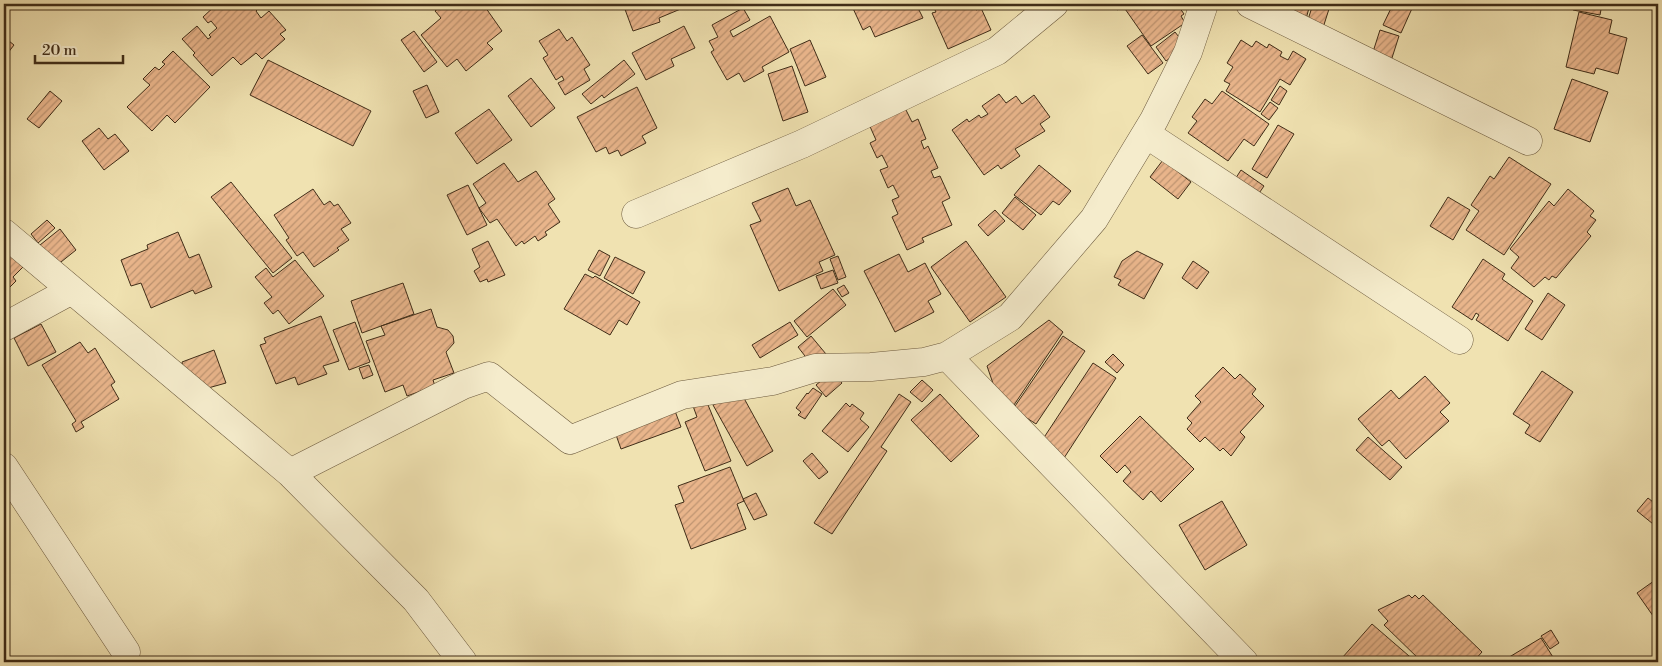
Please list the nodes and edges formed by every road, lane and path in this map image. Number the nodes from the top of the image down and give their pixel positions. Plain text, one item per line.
1 (1054, 4) edge
2 (1204, 4) edge
3 (1250, 4) edge
4 (1146, 134) junction
5 (1528, 141) dead end
6 (636, 214) dead end
7 (4, 233) edge
8 (70, 291) junction
9 (4, 327) edge
10 (1459, 340) dead end
11 (947, 356) junction
12 (4, 467) edge
13 (290, 473) junction
14 (126, 652) dead end
15 (463, 662) edge
16 (1244, 662) edge

1 - 6 street
2 - 4 street
3 - 5 street
4 - 10 street
4 - 11 street
7 - 8 street
8 - 9 street
8 - 13 street
11 - 13 street
11 - 16 street
12 - 14 street
13 - 15 street

